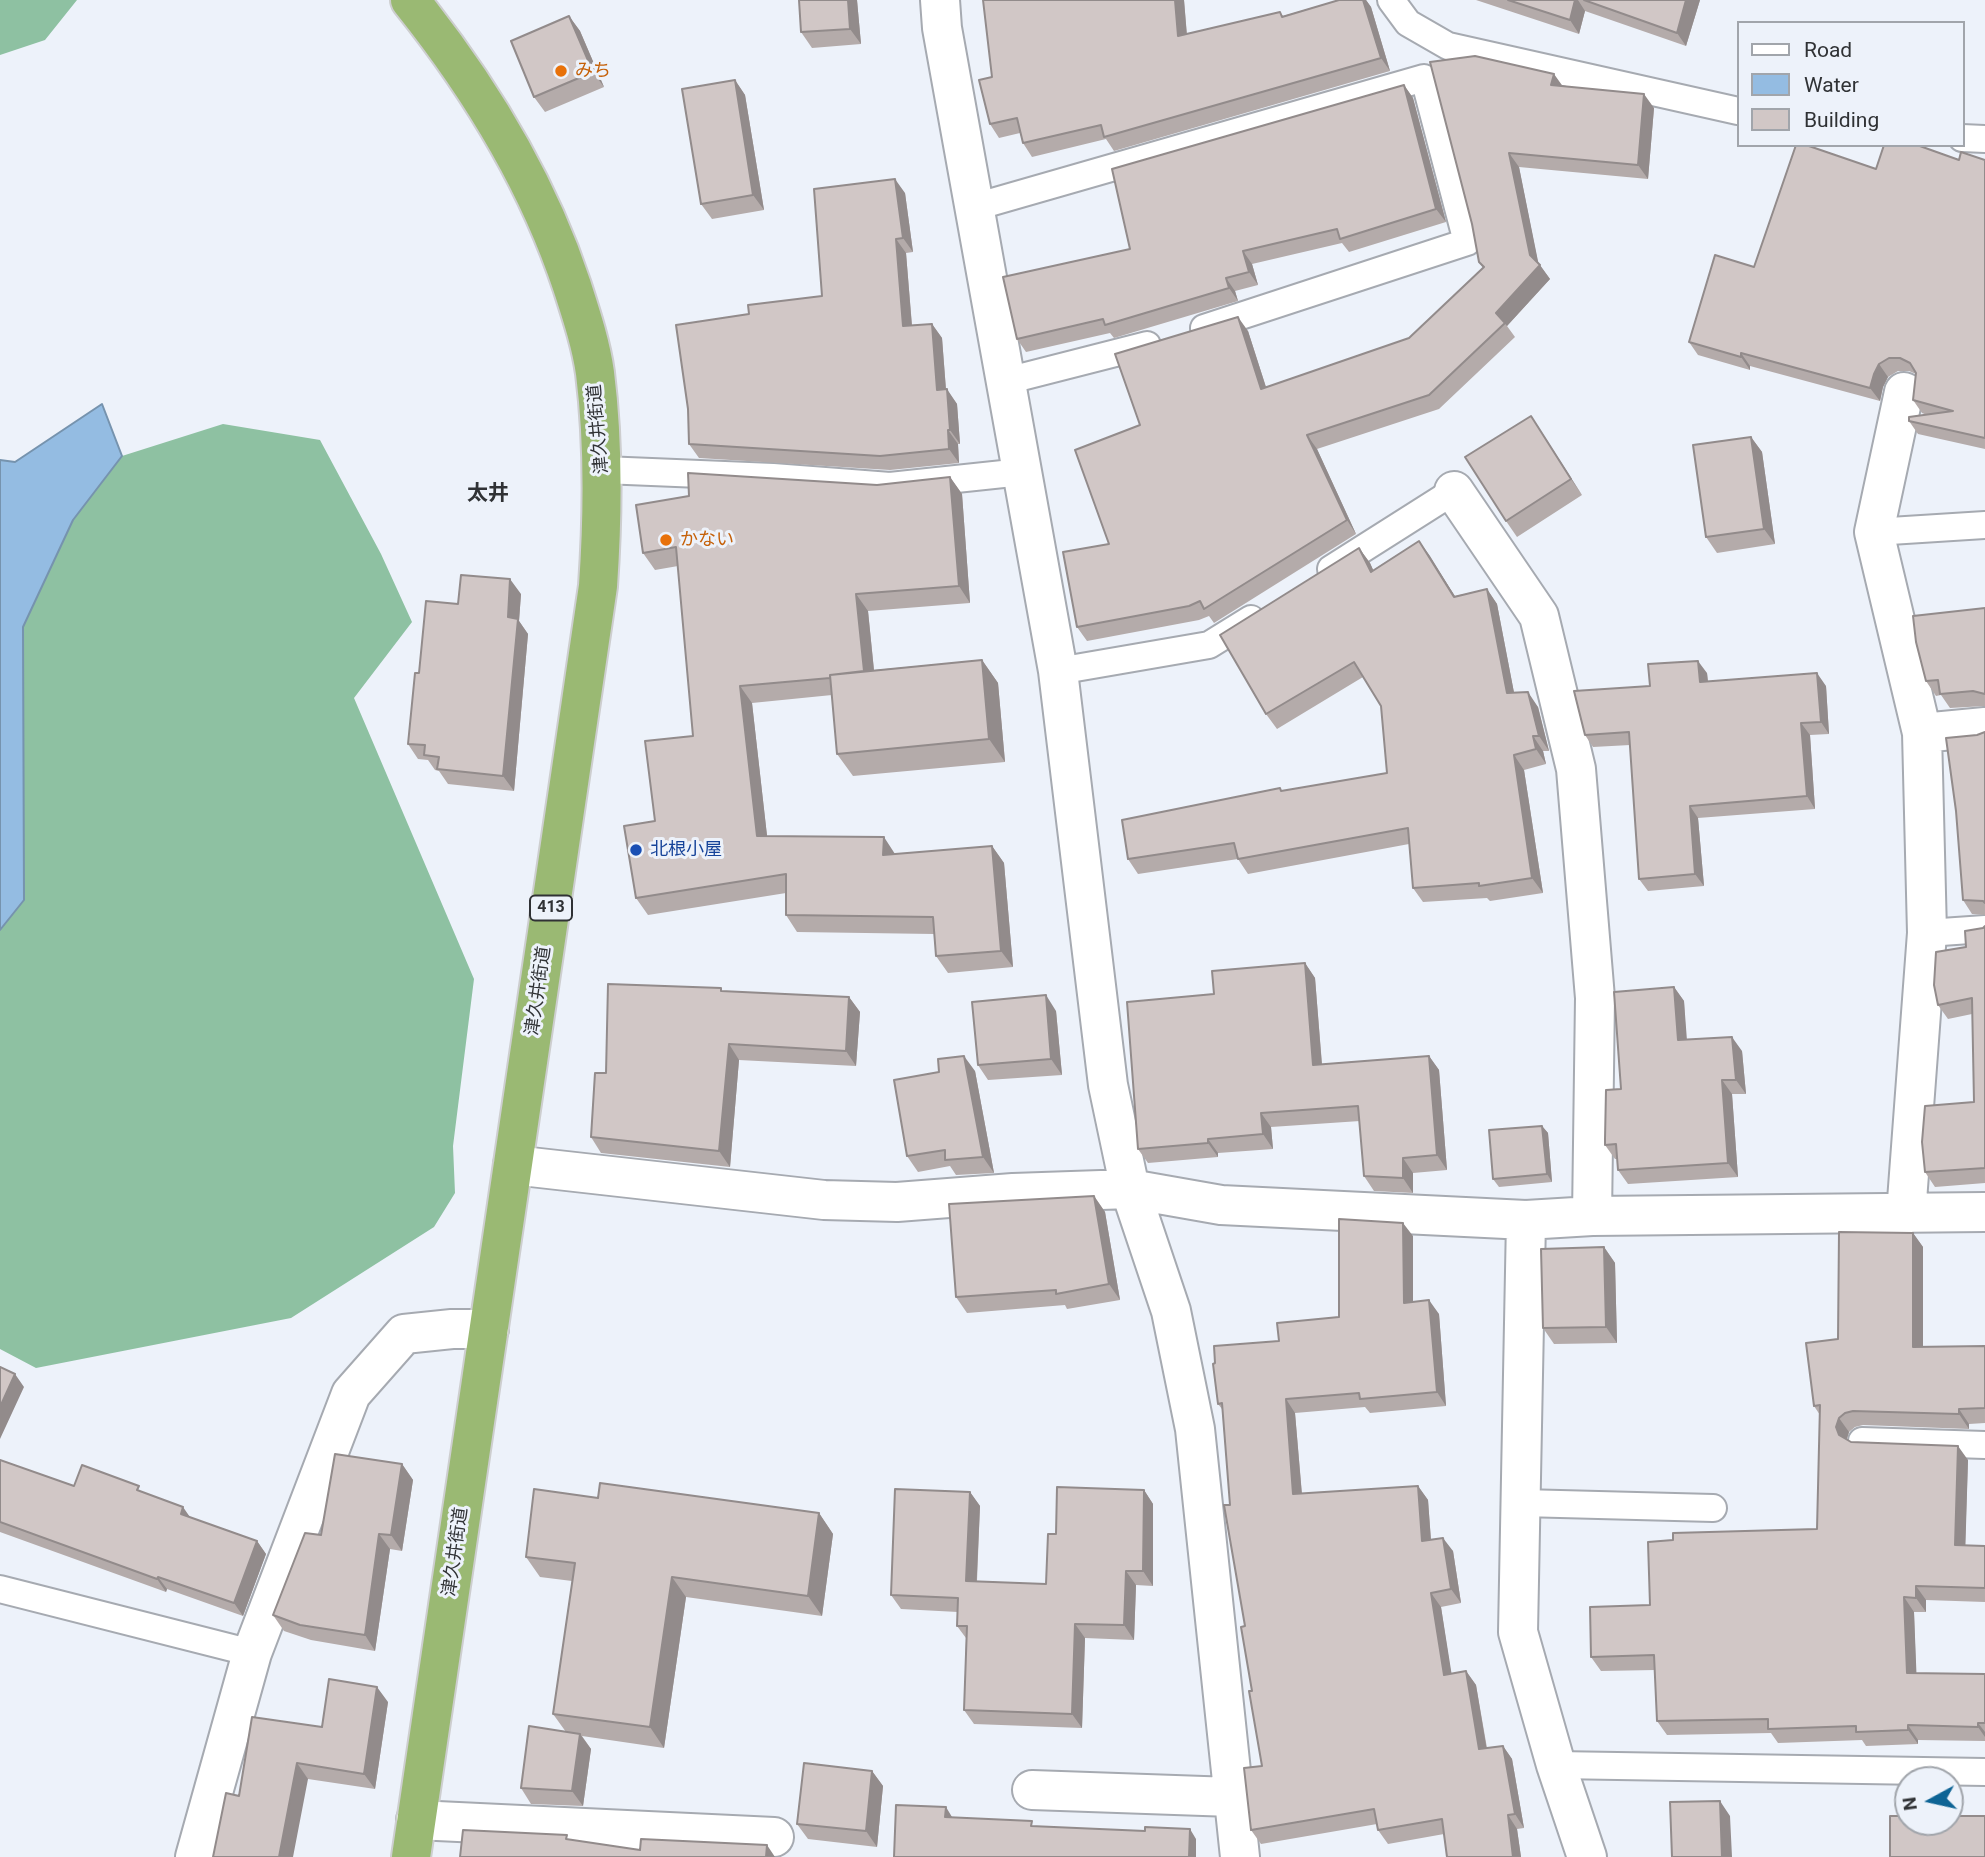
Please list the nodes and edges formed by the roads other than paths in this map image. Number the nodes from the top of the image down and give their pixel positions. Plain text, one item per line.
1 (410, 0) edge
2 (940, 0) edge
3 (1391, 0) edge
4 (1736, 111) edge
5 (1964, 138) edge
6 (1985, 139) edge
7 (975, 207) junction
8 (1006, 381) junction
9 (1904, 392) dead end
10 (603, 470) junction
11 (1021, 472) junction
12 (1454, 491) joint
13 (1985, 525) edge
14 (1874, 532) junction
15 (1314, 579) edge
16 (1268, 609) edge
17 (1058, 671) junction
18 (1985, 727) edge
19 (1922, 733) junction
20 (1985, 929) edge
21 (1927, 933) junction
22 (513, 1165) junction
23 (1130, 1189) junction
24 (1985, 1212) edge
25 (1906, 1214) junction
26 (1592, 1216) junction
27 (1526, 1220) junction
28 (489, 1329) junction
29 (1862, 1441) edge
30 (1985, 1445) edge
31 (1522, 1503) junction
32 (1713, 1508) dead end
33 (0, 1588) edge
34 (252, 1653) junction
35 (1556, 1765) junction
36 (1985, 1772) edge
37 (1032, 1790) dead end
38 (1232, 1797) junction
39 (416, 1820) junction
40 (774, 1837) dead end
41 (195, 1857) edge
42 (411, 1857) edge
43 (1240, 1857) edge
44 (1587, 1857) edge

1 - 10 highway, 津久井街道 / 413
2 - 7 street
3 - 4 lane
5 - 6 lane
7 - 8 street
7 - 8 lane
8 - 11 street
9 - 14 street
10 - 11 lane
10 - 22 highway, 津久井街道 / 413
11 - 17 street
12 - 15 lane
12 - 26 street
13 - 14 lane
14 - 19 street
16 - 17 lane
17 - 23 street
18 - 19 street
19 - 21 street
20 - 21 lane
21 - 25 street
22 - 23 street
22 - 28 highway, 津久井街道 / 413
23 - 27 street
23 - 38 street
24 - 25 street
25 - 26 street
26 - 27 street
27 - 31 street
28 - 34 street
28 - 39 highway, 津久井街道 / 413
29 - 30 lane
31 - 32 lane
31 - 35 street
33 - 34 lane
34 - 41 street
35 - 36 lane
35 - 44 street
37 - 38 street
38 - 43 street
39 - 40 street
39 - 42 highway, 津久井街道 / 413

